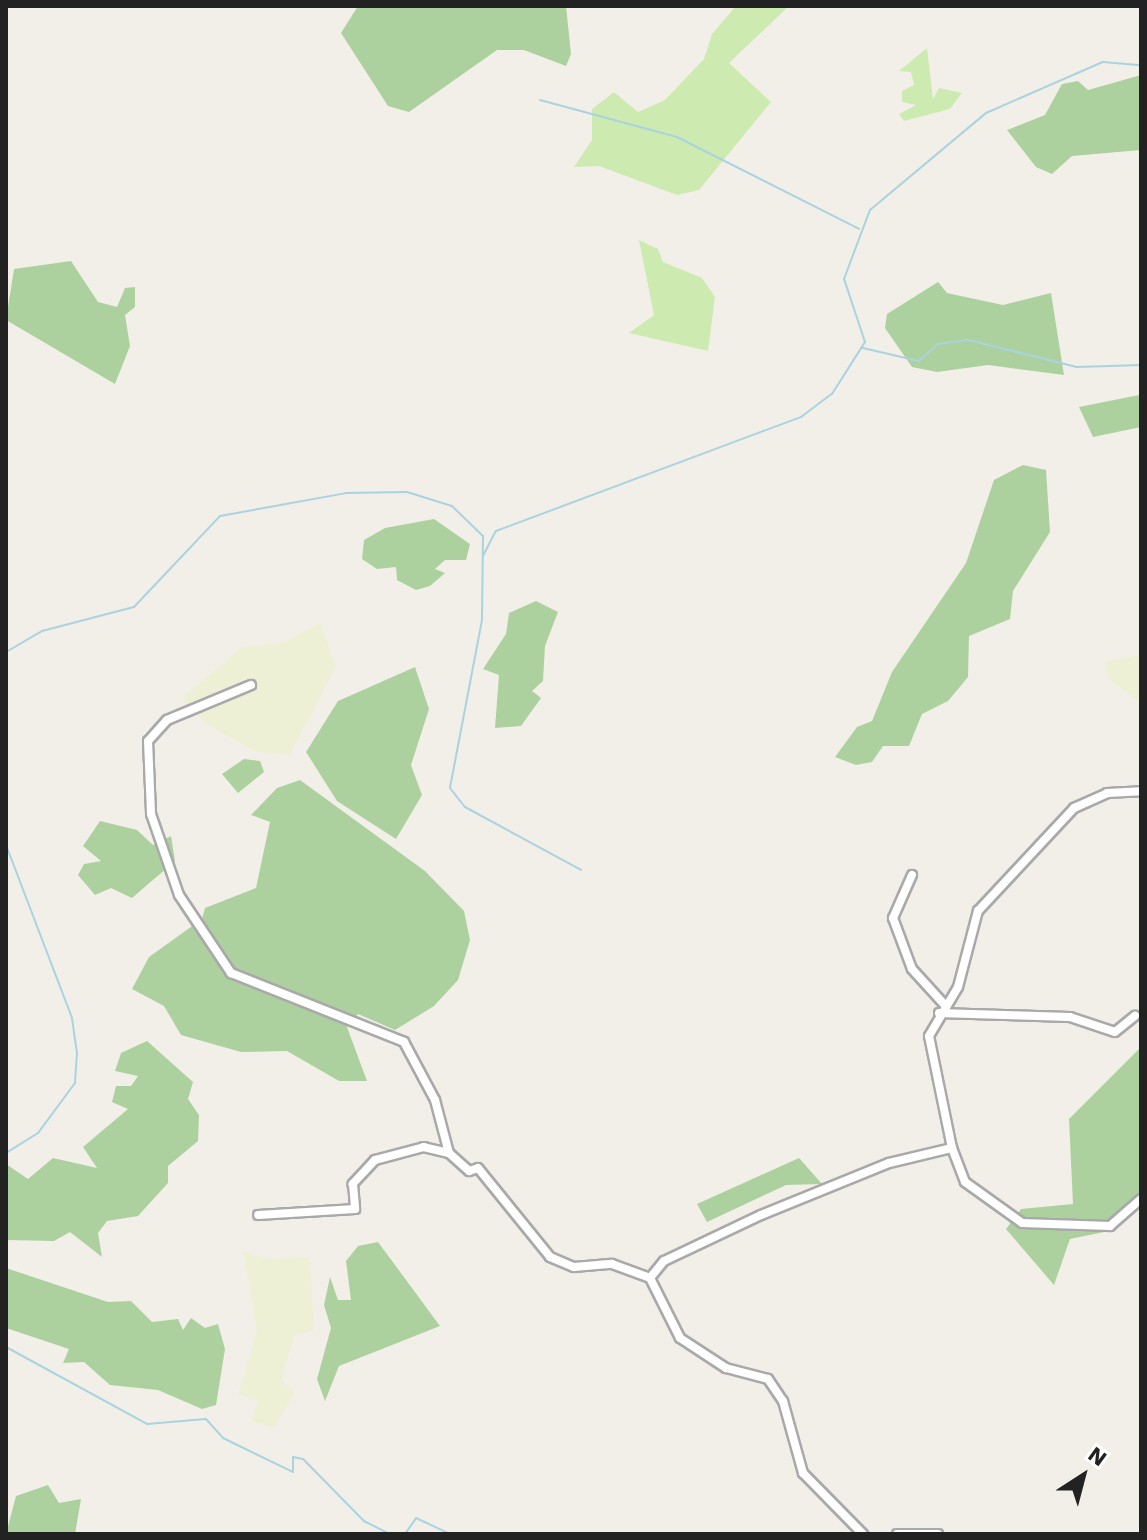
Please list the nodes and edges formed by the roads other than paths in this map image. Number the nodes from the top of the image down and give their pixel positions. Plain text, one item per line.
1 (251, 685) dead end
2 (1141, 791) edge
3 (912, 875) dead end
4 (941, 1009) junction
5 (1135, 1016) dead end
6 (952, 1148) junction
7 (449, 1153) junction
8 (1141, 1199) edge
9 (258, 1215) dead end
10 (650, 1278) junction
11 (863, 1534) edge
12 (897, 1534) edge
13 (938, 1534) edge

1 - 7 street
2 - 4 street
3 - 4 street
4 - 5 street
4 - 6 street
6 - 8 street
6 - 10 street
7 - 9 street
7 - 10 street
10 - 11 street
12 - 13 street

